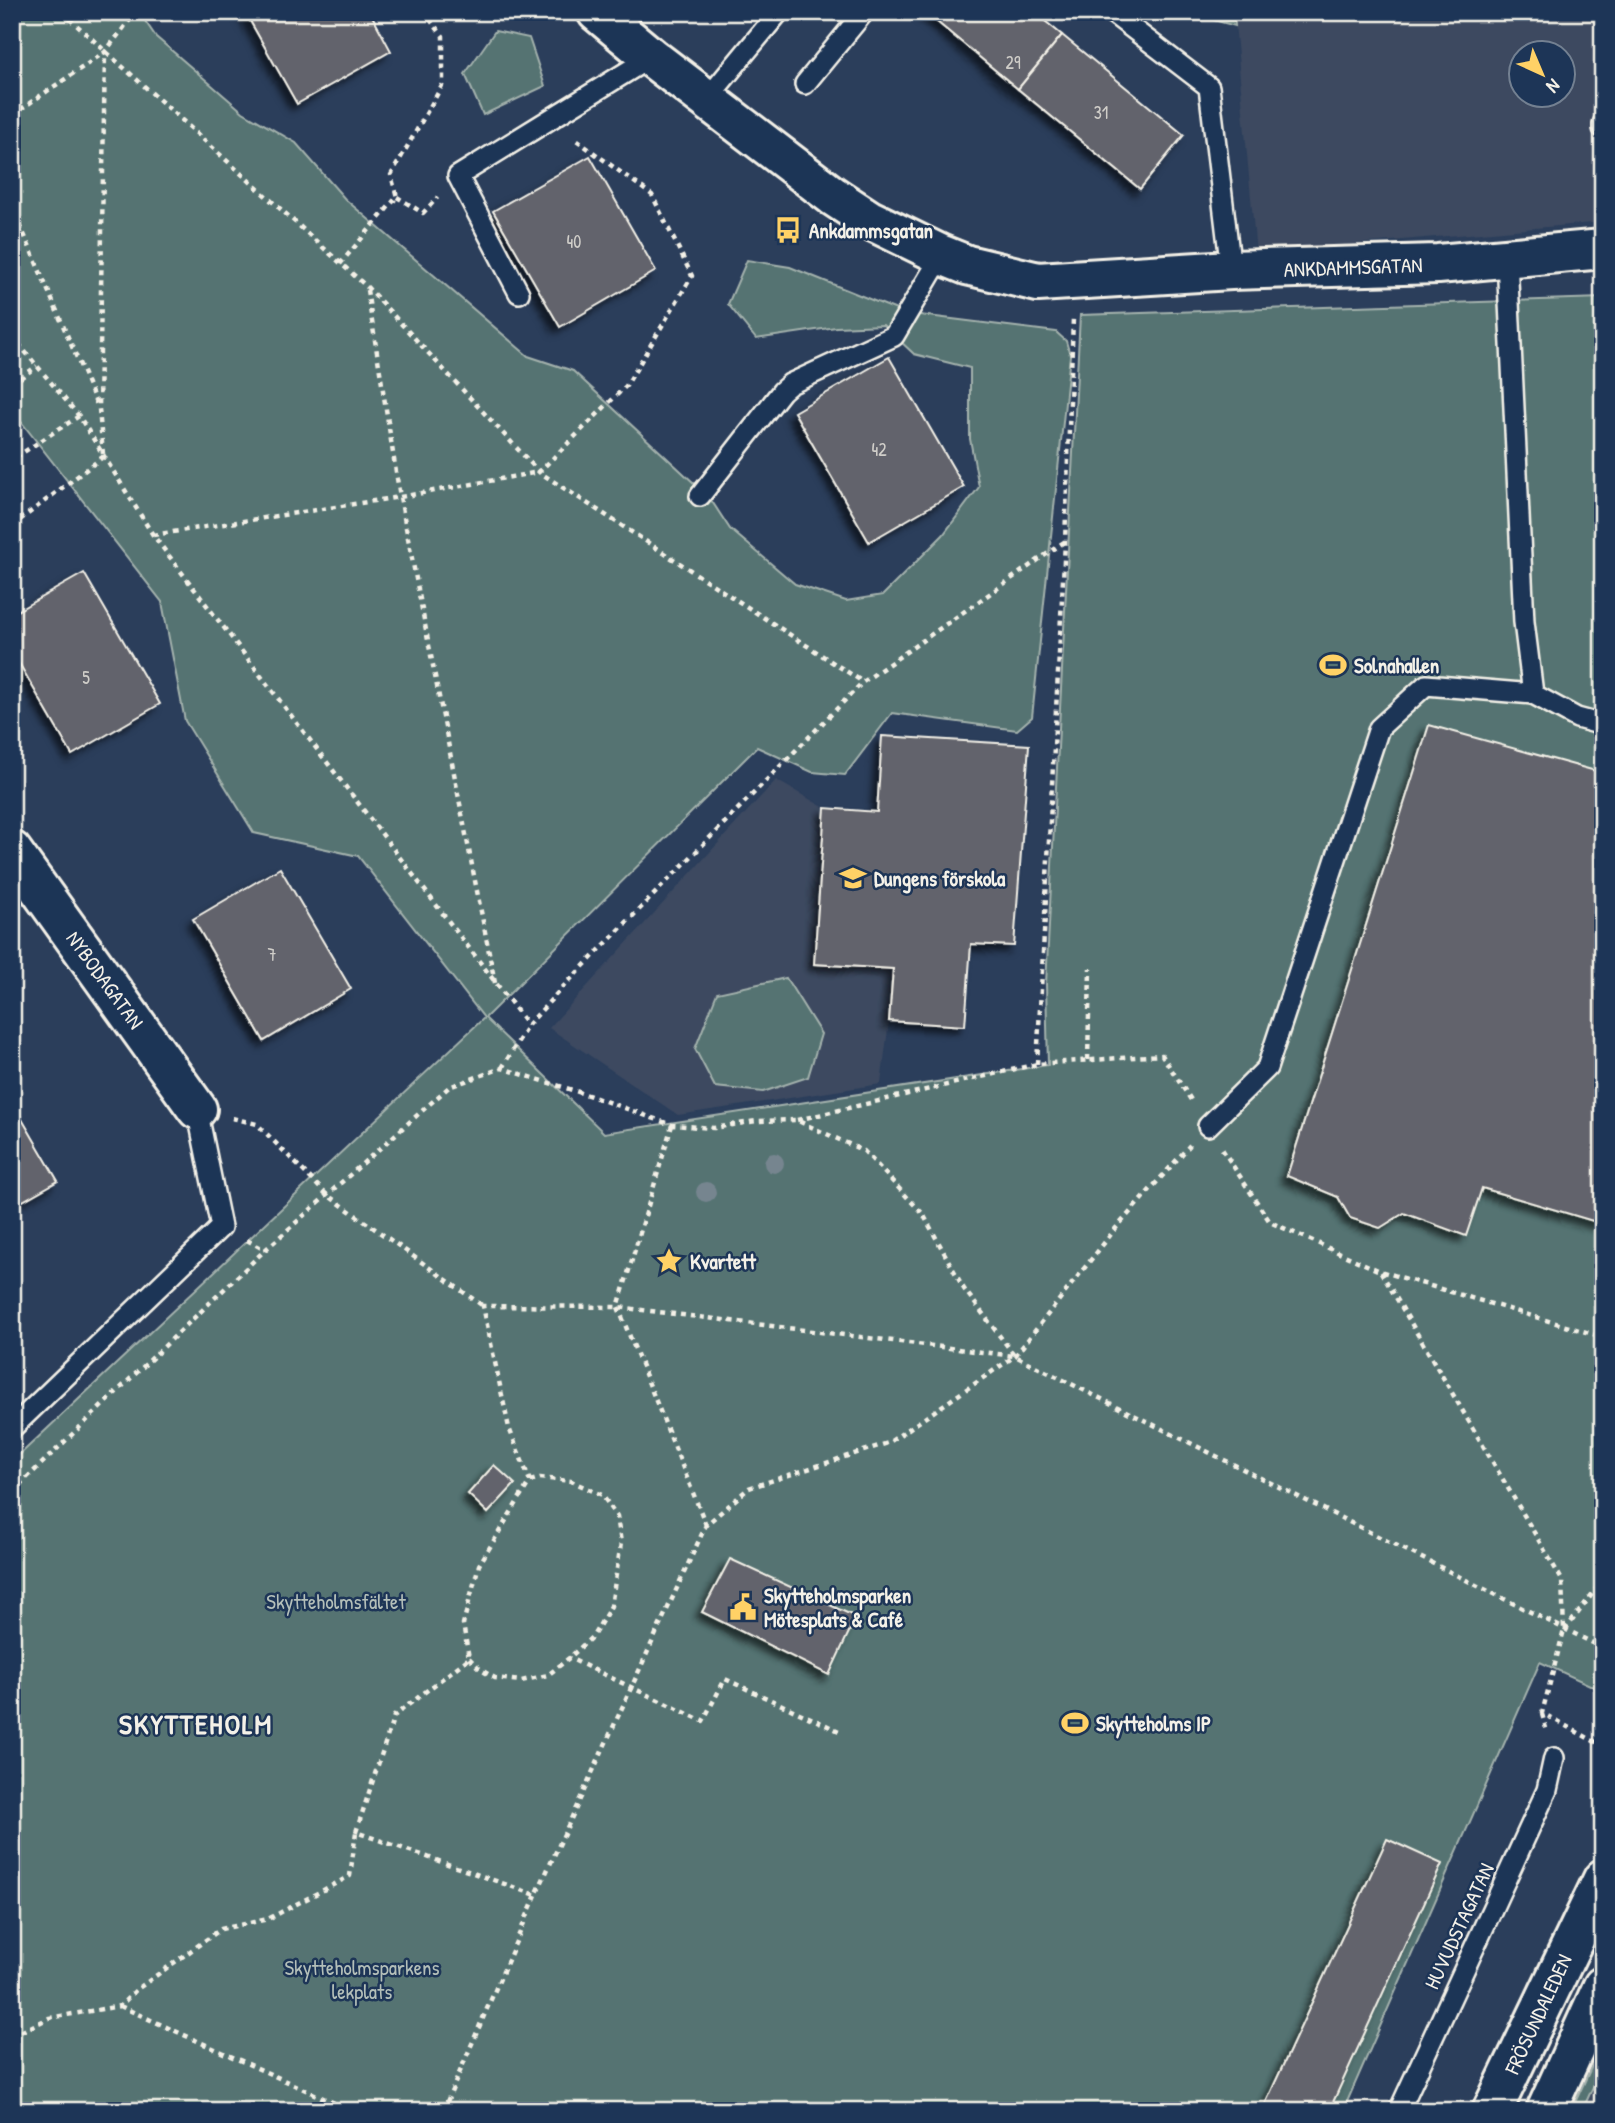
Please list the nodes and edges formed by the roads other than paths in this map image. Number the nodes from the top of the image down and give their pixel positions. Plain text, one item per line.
1 (597, 12) edge
2 (779, 12) edge
3 (864, 12) edge
4 (1111, 12) edge
5 (651, 57) junction
6 (805, 84) dead end
7 (707, 99) junction
8 (1603, 249) edge
9 (942, 256) junction
10 (1507, 259) junction
11 (1231, 270) junction
12 (519, 293) dead end
13 (700, 496) dead end
14 (1533, 695) junction
15 (1603, 725) edge
16 (12, 851) edge
17 (197, 1109) joint
18 (1208, 1126) road end
19 (12, 1428) edge
20 (1554, 1758) dead end
21 (1603, 1879) edge
22 (1603, 1986) edge
23 (1399, 2111) edge
24 (1492, 2111) edge
25 (1546, 2111) edge

1 - 5 street, ANKDAMMSGATAN
2 - 7 lane
3 - 6 lane
4 - 11 lane
5 - 7 street, ANKDAMMSGATAN
5 - 12 lane
7 - 9 street, ANKDAMMSGATAN
8 - 10 street, ANKDAMMSGATAN
9 - 11 street, ANKDAMMSGATAN
9 - 13 lane
10 - 11 street, ANKDAMMSGATAN
10 - 14 lane
14 - 15 lane
14 - 18 lane
16 - 17 street, NYBODAGATAN
17 - 19 lane
20 - 23 lane, HUVUDSTAGATAN
21 - 24 street, FRÖSUNDALEDEN
22 - 25 street

